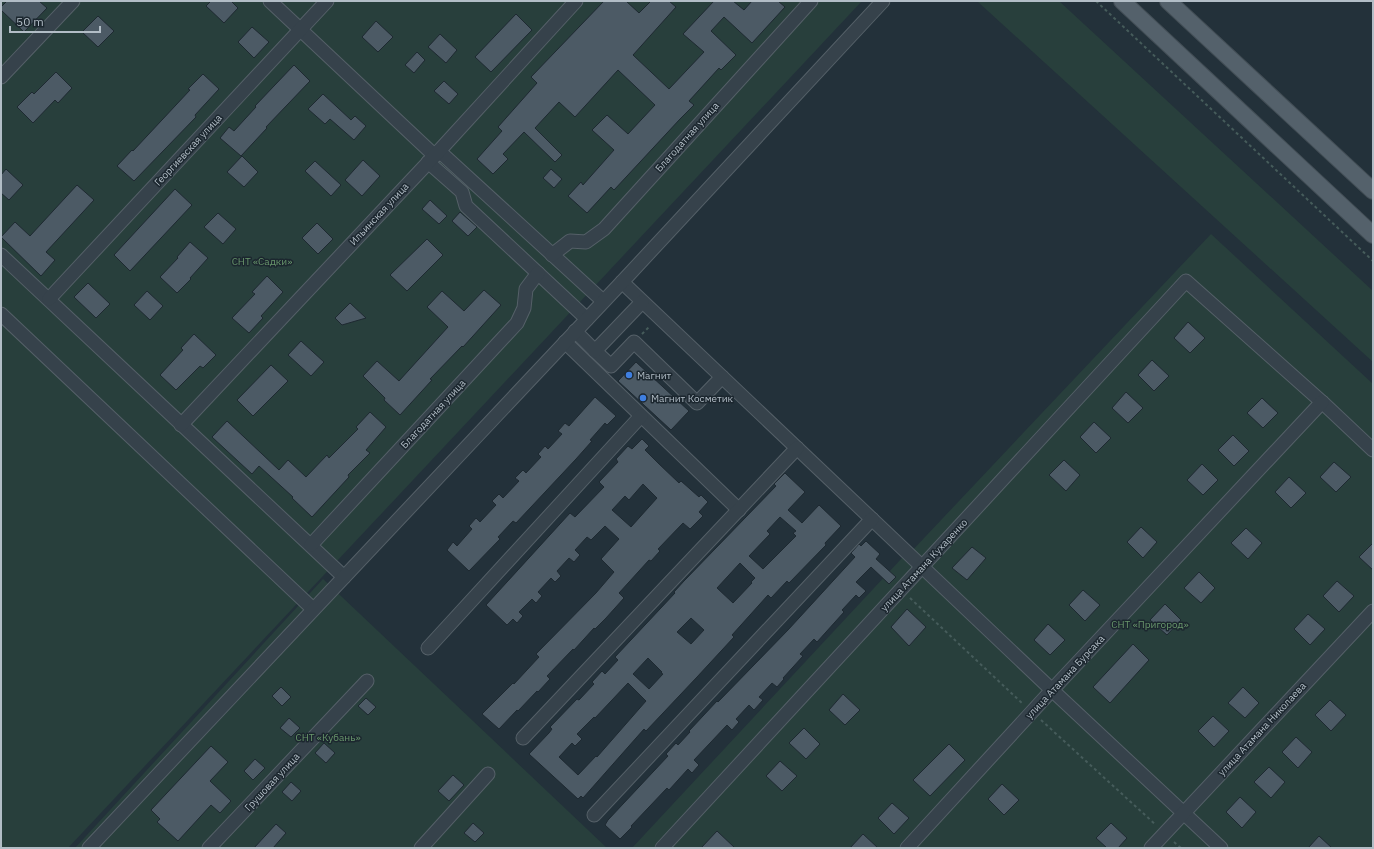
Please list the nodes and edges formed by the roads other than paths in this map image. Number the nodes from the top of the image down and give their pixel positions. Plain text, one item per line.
1 (73, 1) edge
2 (270, 1) edge
3 (327, 1) edge
4 (576, 1) edge
5 (811, 1) edge
6 (883, 1) edge
7 (1122, 1) edge
8 (1168, 1) edge
9 (301, 29) junction
10 (1, 77) edge
11 (434, 156) junction
12 (1373, 191) edge
13 (1373, 235) edge
14 (1, 255) edge
15 (552, 255) junction
16 (538, 273) junction
17 (622, 282) junction
18 (49, 299) junction
19 (603, 301) junction
20 (642, 302) junction
21 (1, 314) edge
22 (587, 319) junction
23 (575, 332) junction
24 (565, 342) junction
25 (595, 351) junction
26 (722, 377) junction
27 (1322, 402) junction
28 (641, 416) junction
29 (181, 425) junction
30 (797, 448) junction
31 (1373, 450) edge
32 (739, 510) junction
33 (872, 519) junction
34 (310, 546) junction
35 (922, 566) junction
36 (344, 577) junction
37 (313, 609) junction
38 (1373, 611) edge
39 (428, 648) dead end
40 (367, 681) dead end
41 (1052, 690) junction
42 (523, 738) dead end
43 (488, 774) dead end
44 (1183, 812) junction
45 (594, 815) dead end
46 (89, 848) edge
47 (209, 848) edge
48 (421, 848) edge
49 (662, 848) edge
50 (907, 848) edge
51 (1151, 848) edge
52 (1221, 848) edge

1 - 10 street
2 - 9 street
3 - 9 street, Георгиевская улица
4 - 11 street, Ильинская улица
5 - 15 street, Благодатная улица
6 - 17 street
7 - 13 main road
8 - 12 main road
9 - 11 street
9 - 18 street, Георгиевская улица
11 - 15 street
11 - 16 street
11 - 29 street, Ильинская улица
14 - 18 street
15 - 19 street
16 - 22 street
16 - 34 street, Благодатная улица
17 - 19 street
17 - 20 street
18 - 29 street
19 - 22 street
20 - 25 street
20 - 26 street
21 - 37 street
22 - 23 street
23 - 24 street
23 - 25 street
24 - 28 street
24 - 36 street
25 - 26 street
26 - 30 street
27 - 31 street
27 - 35 street, улица Атамана Кухаренко
27 - 41 street, улица Атамана Бурсака
28 - 32 street
28 - 39 street
29 - 34 street
30 - 32 street
30 - 33 street
32 - 42 street
33 - 35 street
33 - 45 street
34 - 36 street
35 - 41 street
35 - 49 street, улица Атамана Кухаренко
36 - 37 street
37 - 46 street
38 - 44 street, улица Атамана Николаева
40 - 47 street, Грушовая улица
41 - 44 street
41 - 50 street, улица Атамана Бурсака
43 - 48 street
44 - 51 street, улица Атамана Николаева
44 - 52 street

